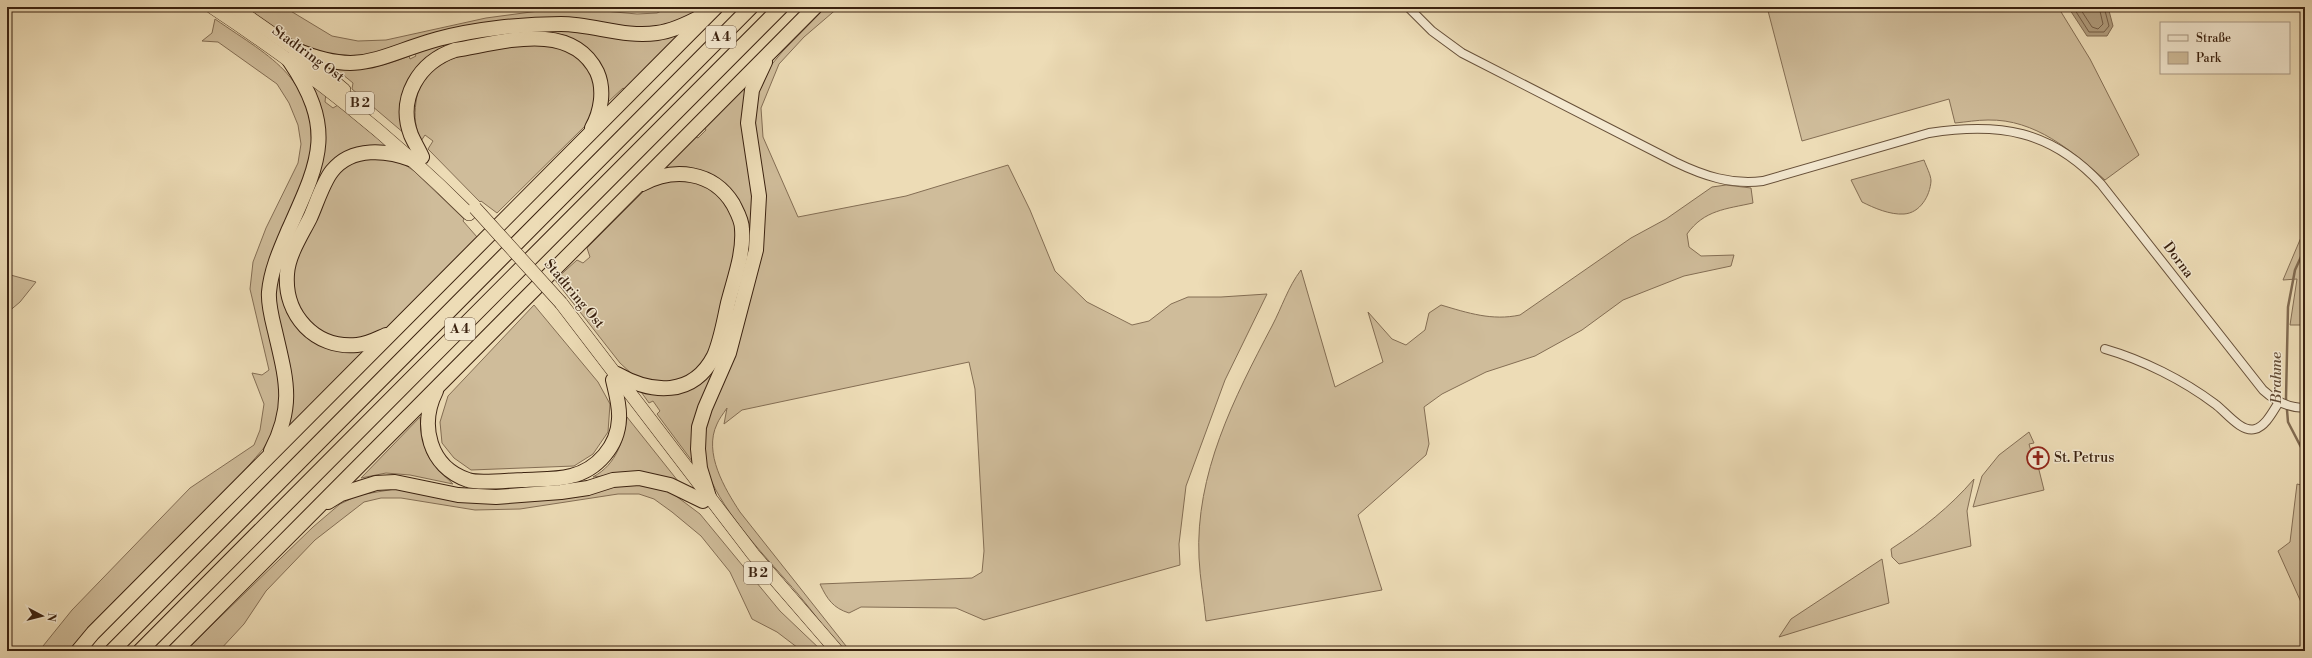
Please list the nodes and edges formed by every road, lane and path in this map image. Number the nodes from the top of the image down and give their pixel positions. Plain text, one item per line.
1 (212, 7) edge
2 (234, 7) edge
3 (751, 7) edge
4 (781, 7) edge
5 (815, 7) edge
6 (1408, 7) edge
7 (714, 9) edge
8 (771, 50) junction
9 (293, 55) junction
10 (588, 136) junction
11 (418, 158) junction
12 (633, 189) junction
13 (392, 333) junction
14 (2105, 349) dead end
15 (615, 377) junction
16 (440, 384) junction
17 (2281, 403) junction
18 (2305, 408) edge
19 (266, 461) junction
20 (706, 499) junction
21 (314, 510) junction
22 (78, 651) edge
23 (112, 651) edge
24 (140, 651) edge
25 (175, 651) edge
26 (828, 651) edge
27 (837, 651) edge

1 - 9 highway, Stadtring Ost / B 2
2 - 9 highway, Stadtring Ost / B 2
3 - 23 highway, A 4
4 - 24 highway, A 4
5 - 8 highway
6 - 17 street, Dorna
7 - 9 highway
7 - 10 highway
8 - 12 highway
8 - 20 highway
9 - 11 highway, Stadtring Ost / B 2
9 - 19 highway
10 - 11 highway
10 - 13 highway
11 - 13 highway
11 - 15 highway, Stadtring Ost / B 2, bridge
12 - 15 highway
12 - 16 highway
13 - 19 highway
14 - 17 street
15 - 16 highway
15 - 20 highway, B 2
16 - 21 highway
17 - 18 street, Dorna
19 - 22 highway
20 - 21 highway
20 - 26 highway, B 2
20 - 27 highway, B 2
21 - 25 highway

